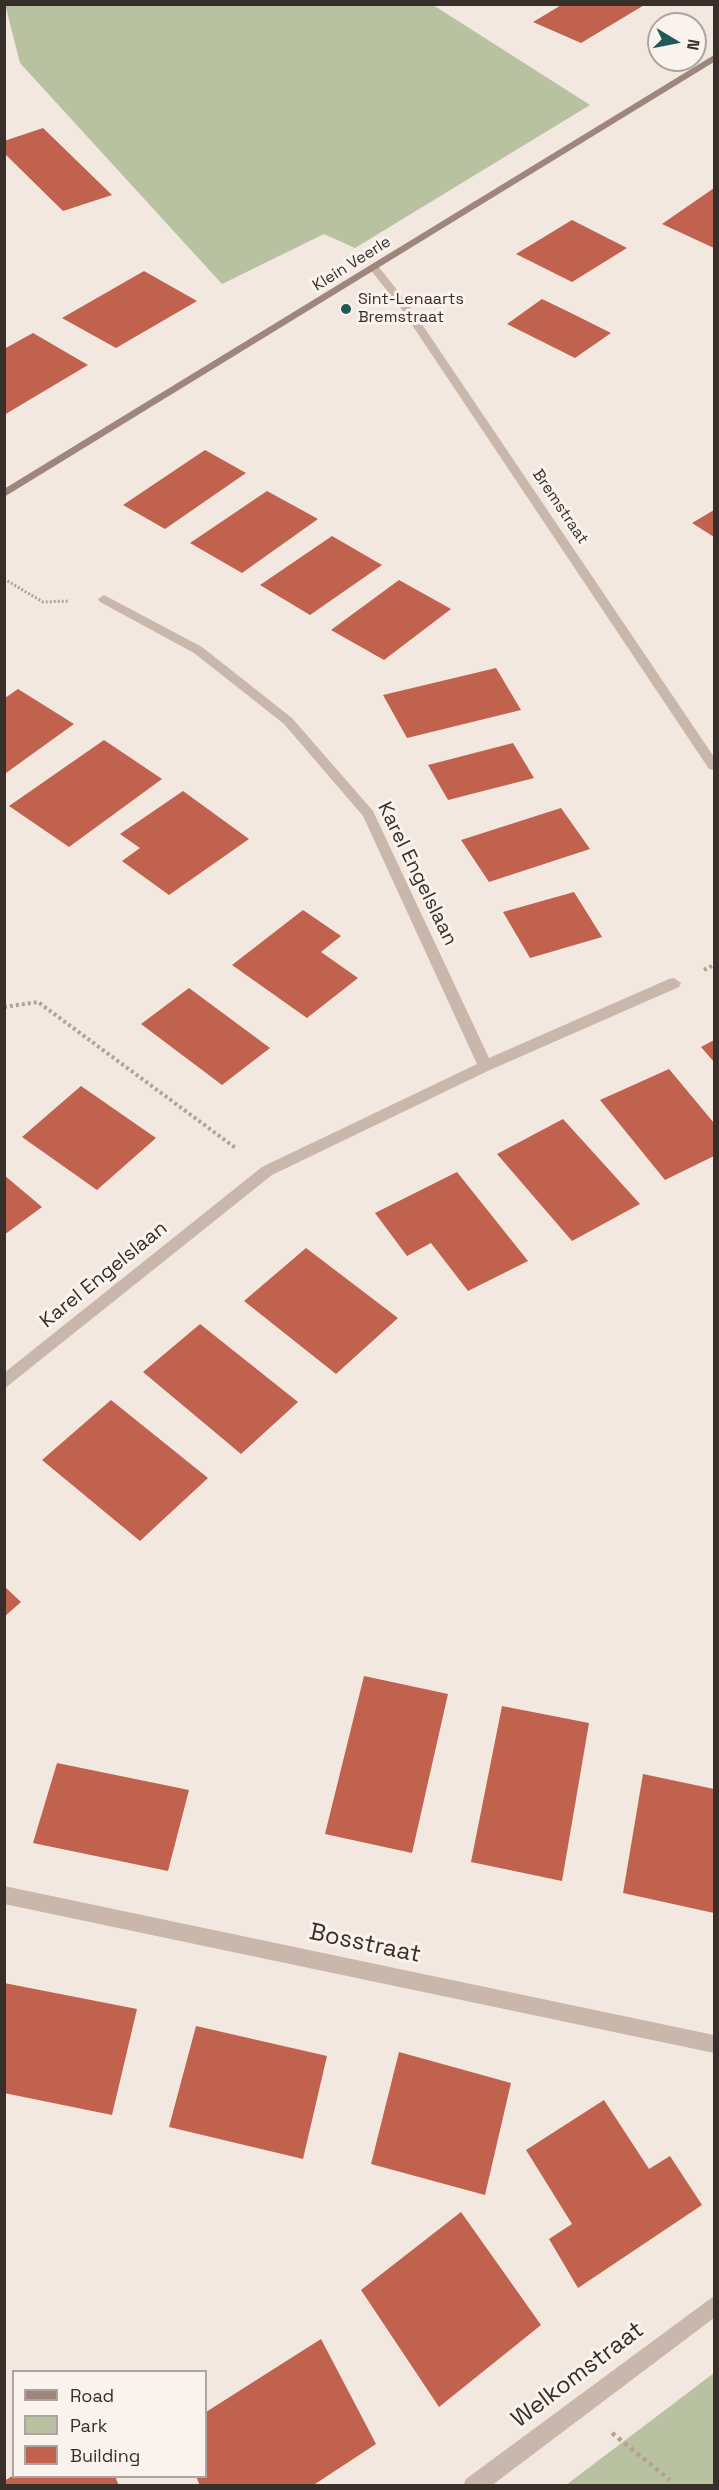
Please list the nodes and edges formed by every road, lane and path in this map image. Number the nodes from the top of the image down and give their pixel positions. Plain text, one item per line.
1 (714, 58) edge
2 (374, 268) junction
3 (4, 494) edge
4 (4, 579) edge
5 (104, 599) joint
6 (714, 766) edge
7 (674, 983) dead end
8 (4, 1007) edge
9 (485, 1066) junction
10 (267, 1171) junction
11 (4, 1383) edge
12 (4, 1895) edge
13 (714, 2044) edge
14 (714, 2307) edge
15 (579, 2406) junction
16 (670, 2480) dead end
17 (473, 2486) edge

1 - 2 main road, Klein Veerle
2 - 3 main road, Klein Veerle
2 - 6 street, Bremstraat
4 - 5 path
5 - 9 street, Karel Engelslaan
7 - 9 street, Karel Engelslaan
8 - 10 path
9 - 10 street, Karel Engelslaan
10 - 11 street, Karel Engelslaan
12 - 13 street, Bosstraat
14 - 15 street, Welkomstraat
15 - 16 path
15 - 17 street, Welkomstraat

